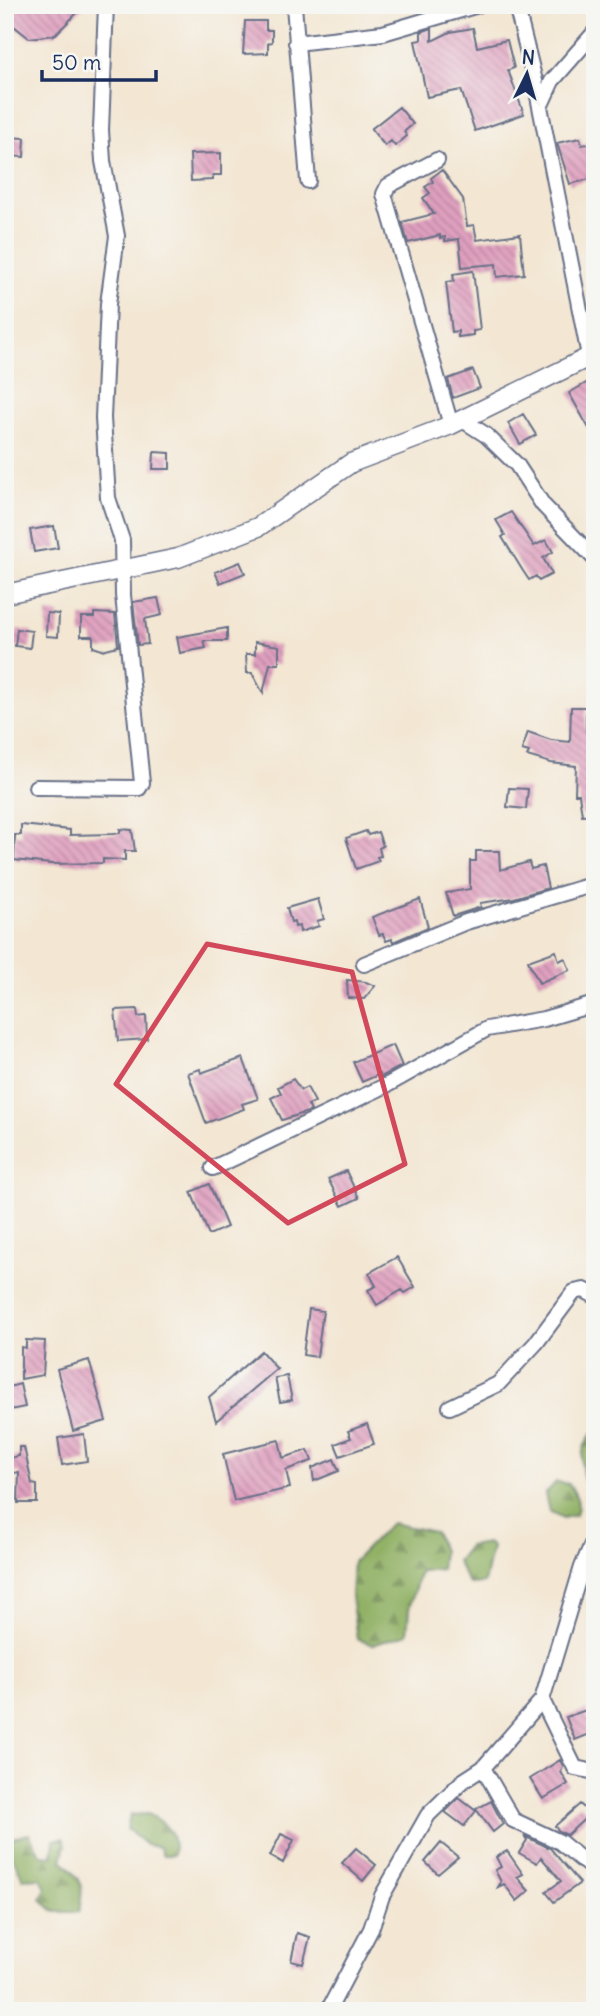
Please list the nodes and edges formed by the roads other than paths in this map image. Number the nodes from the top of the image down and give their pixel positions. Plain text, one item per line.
1 (106, 5) edge
2 (294, 5) edge
3 (478, 5) edge
4 (516, 5) edge
5 (595, 32) edge
6 (296, 43) junction
7 (534, 76) junction
8 (552, 81) junction
9 (540, 107) junction
10 (437, 160) dead end
11 (308, 181) dead end
12 (592, 355) edge
13 (456, 422) junction
14 (595, 559) edge
15 (124, 569) junction
16 (5, 594) edge
17 (36, 787) dead end
18 (595, 884) edge
19 (364, 964) dead end
20 (595, 1004) edge
21 (213, 1168) dead end
22 (595, 1296) edge
23 (450, 1407) dead end
24 (595, 1537) edge
25 (542, 1700) junction
26 (483, 1768) junction
27 (595, 1772) edge
28 (588, 1865) dead end
29 (328, 2011) edge

1 - 15 street
2 - 6 street
3 - 6 street
4 - 7 street
5 - 8 street
6 - 11 street
7 - 8 street
7 - 9 street
8 - 9 street
9 - 12 street
10 - 13 street
12 - 13 street
13 - 14 street
13 - 15 street
15 - 16 street
15 - 17 street
18 - 19 street
20 - 21 street
22 - 23 street
24 - 25 street
25 - 26 street
25 - 27 street
26 - 28 street
26 - 29 street

